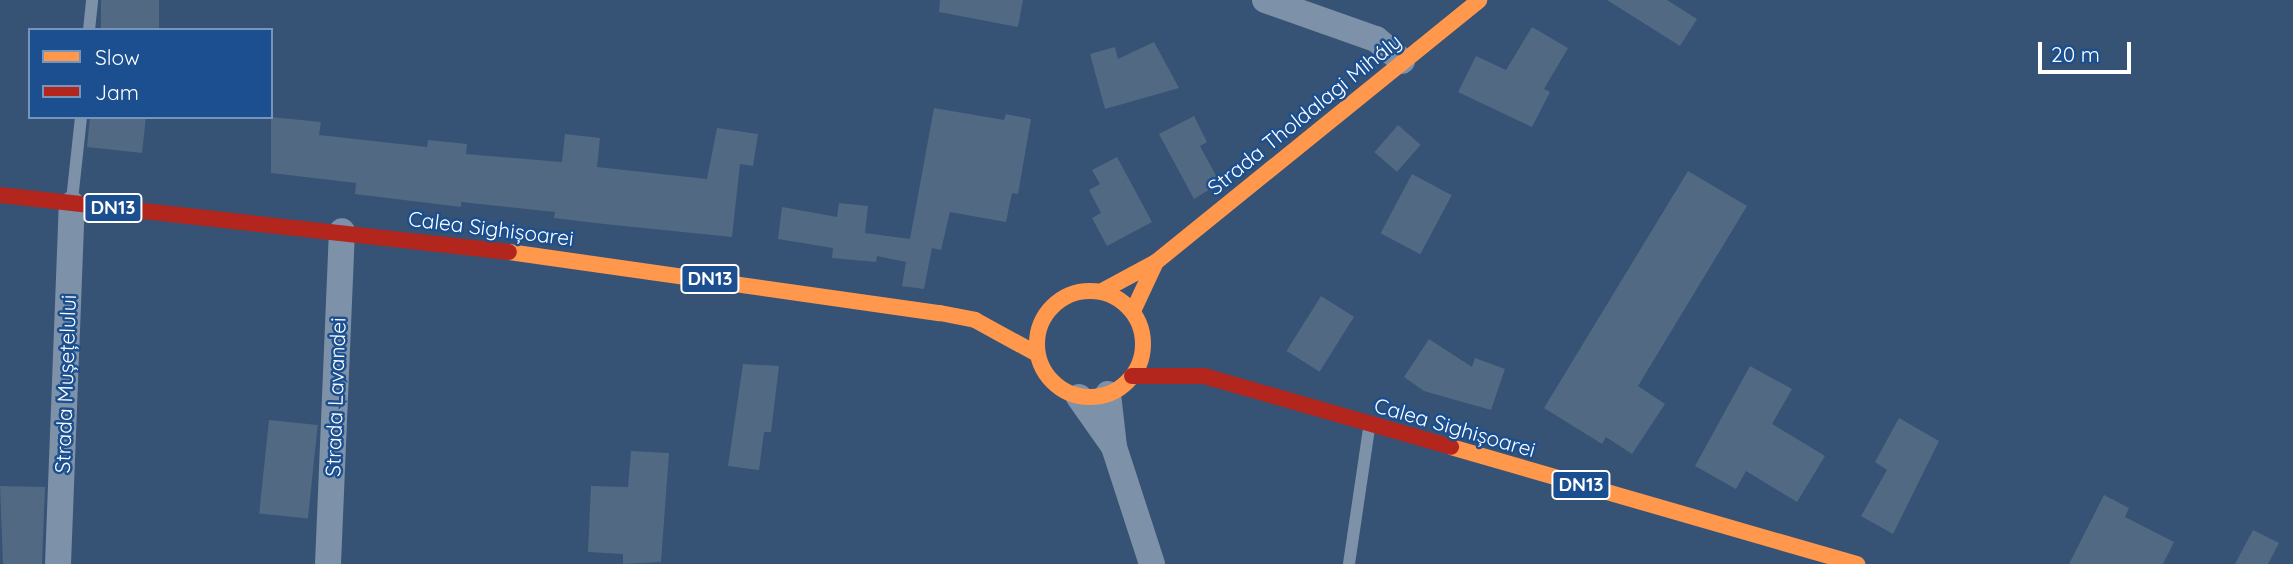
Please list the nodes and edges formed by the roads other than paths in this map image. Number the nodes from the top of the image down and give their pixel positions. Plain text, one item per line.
1 (92, 0) edge
2 (1265, 0) edge
3 (1479, 0) edge
4 (89, 28) edge
5 (1402, 61) junction
6 (81, 119) edge
7 (0, 195) edge
8 (72, 204) junction
9 (342, 231) junction
10 (1156, 262) junction
11 (1102, 291) junction
12 (1133, 311) junction
13 (1047, 312) junction
14 (975, 320) junction
15 (1143, 336) junction
16 (1037, 354) junction
17 (1132, 376) junction
18 (1204, 376) junction
19 (1108, 394) junction
20 (1079, 397) junction
21 (1370, 424) junction
22 (1114, 447) junction
23 (1791, 554) edge
24 (58, 564) edge
25 (328, 564) edge
26 (1152, 564) edge
27 (1349, 564) edge
28 (1857, 564) edge

1 - 4 lane
2 - 5 street
3 - 5 main road, Strada Tholdalagi Mihály
5 - 10 main road, Strada Tholdalagi Mihály
6 - 8 lane
7 - 8 main road, Calea Sighișoarei / DN13
8 - 9 main road, Calea Sighișoarei / DN13
8 - 24 street, Strada Mușețelului
9 - 14 main road, Calea Sighișoarei / DN13
9 - 25 street, Strada Lavandei
10 - 11 main road, Strada Tholdalagi Mihály
10 - 12 main road, Strada Tholdalagi Mihály
11 - 12 main road
11 - 13 main road, DN13
12 - 15 main road
13 - 14 main road, Calea Sighișoarei / DN13
13 - 16 main road
14 - 16 main road, Calea Sighișoarei / DN13
15 - 17 main road
15 - 18 main road, Calea Sighișoarei / DN13
16 - 20 main road, DN13
17 - 18 main road, Calea Sighișoarei / DN13
17 - 19 main road
18 - 21 main road, Calea Sighișoarei / DN13
19 - 20 main road
19 - 22 street
20 - 22 street
21 - 23 main road, Calea Sighișoarei / DN13
21 - 27 lane
22 - 26 street
23 - 28 main road, Calea Sighișoarei / DN13

